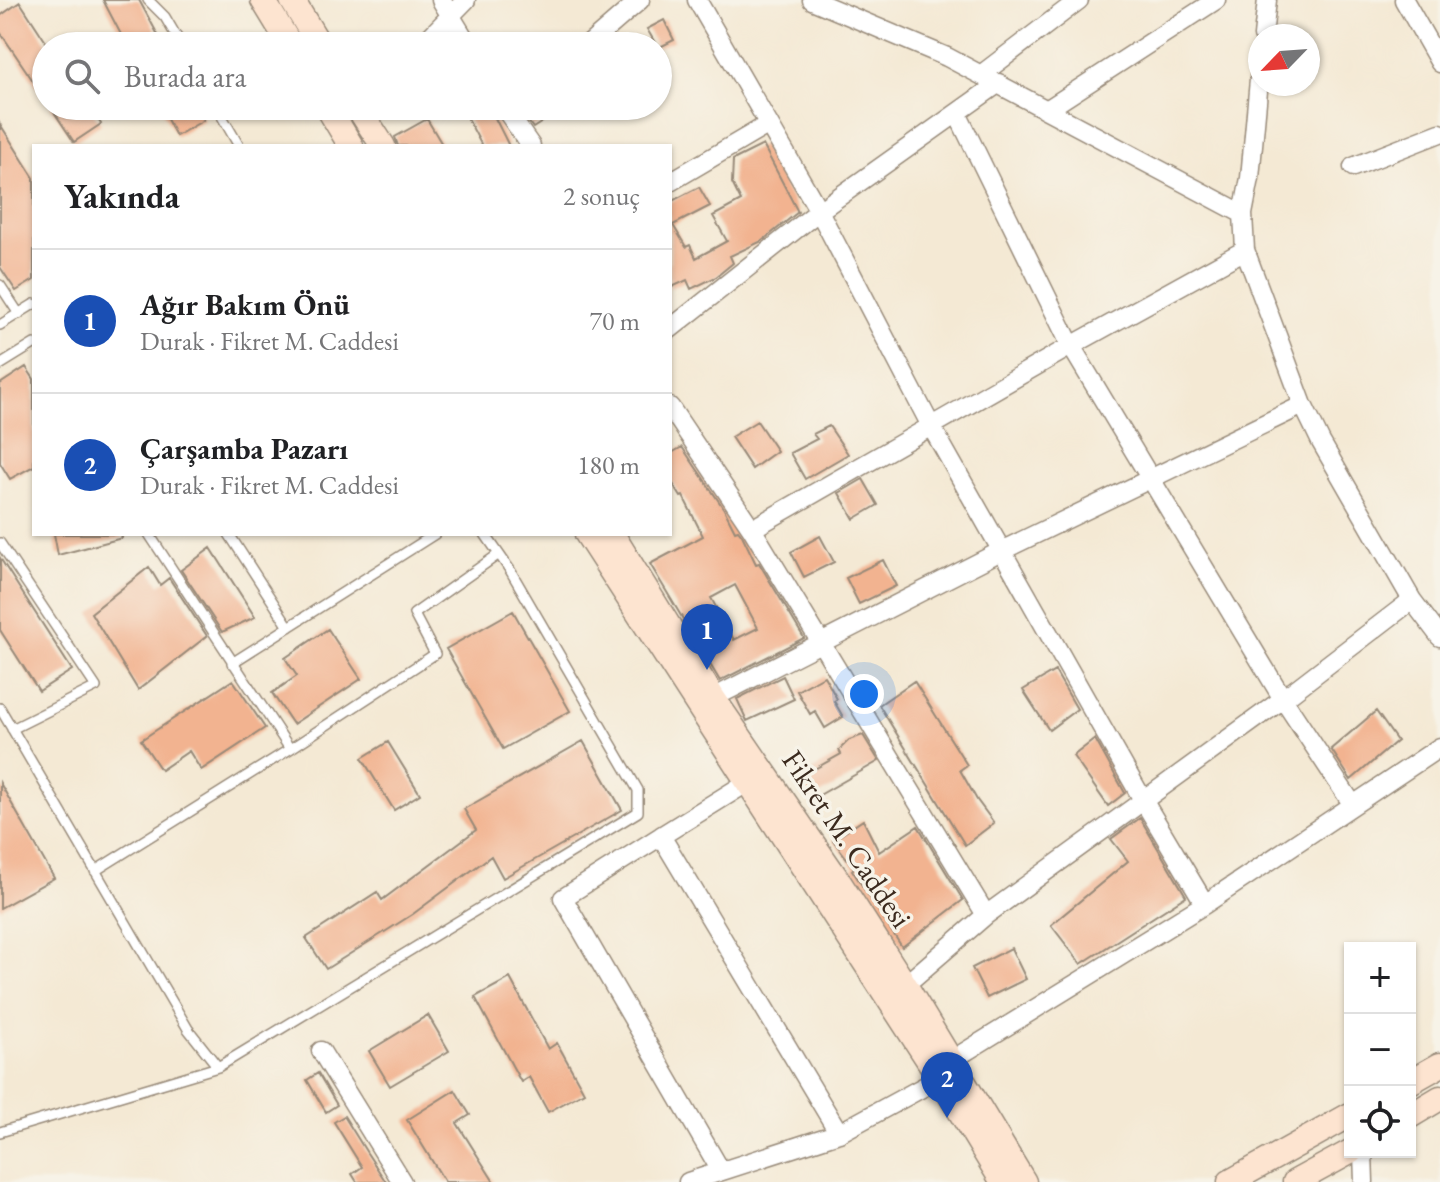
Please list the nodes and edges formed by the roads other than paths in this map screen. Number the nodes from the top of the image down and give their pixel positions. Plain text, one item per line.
1 (148, 0) edge
2 (263, 0) edge
3 (292, 0) edge
4 (441, 0) edge
5 (466, 0) edge
6 (640, 0) edge
7 (697, 0) edge
8 (812, 0) edge
9 (1079, 0) edge
10 (1216, 0) edge
11 (1267, 0) edge
12 (1404, 0) edge
13 (1058, 6) edge
14 (452, 16) junction
15 (1264, 24) edge
16 (174, 32) edge
17 (282, 32) edge
18 (311, 32) edge
19 (435, 32) edge
20 (461, 32) edge
21 (603, 32) edge
22 (1440, 63) edge
23 (982, 74) junction
24 (999, 83) junction
25 (1258, 96) edge
26 (1048, 109) junction
27 (957, 113) junction
28 (224, 120) edge
29 (335, 120) edge
30 (366, 120) edge
31 (516, 120) edge
32 (769, 124) junction
33 (1440, 133) edge
34 (238, 144) edge
35 (350, 144) edge
36 (382, 144) edge
37 (530, 144) edge
38 (1353, 167) dead end
39 (672, 181) edge
40 (819, 211) junction
41 (1243, 214) junction
42 (1245, 250) junction
43 (0, 285) edge
44 (32, 305) edge
45 (19, 314) junction
46 (0, 325) edge
47 (672, 327) edge
48 (1071, 346) junction
49 (32, 349) edge
50 (0, 365) edge
51 (1303, 405) junction
52 (672, 410) edge
53 (931, 426) junction
54 (1151, 479) junction
55 (752, 529) junction
56 (150, 536) edge
57 (230, 536) edge
58 (432, 536) edge
59 (486, 536) edge
60 (588, 536) edge
61 (613, 536) edge
62 (0, 543) edge
63 (1003, 550) junction
64 (499, 554) junction
65 (1412, 600) junction
66 (289, 627) junction
67 (1440, 637) edge
68 (821, 645) junction
69 (232, 663) junction
70 (713, 698) junction
71 (1283, 699) junction
72 (0, 708) edge
73 (12, 729) junction
74 (1440, 747) edge
75 (290, 749) junction
76 (748, 782) junction
77 (1143, 800) junction
78 (1353, 805) junction
79 (661, 836) junction
80 (95, 871) junction
81 (1205, 904) junction
82 (986, 915) junction
83 (905, 985) junction
84 (321, 1051) dead end
85 (1440, 1065) edge
86 (218, 1067) junction
87 (946, 1069) junction
88 (1416, 1079) edge
89 (1440, 1098) edge
90 (1416, 1112) edge
91 (1344, 1118) edge
92 (0, 1132) edge
93 (839, 1133) junction
94 (1344, 1155) edge
95 (1363, 1158) edge
96 (721, 1171) junction
97 (402, 1182) edge
98 (688, 1182) edge
99 (1003, 1182) edge
100 (1024, 1182) edge
101 (1230, 1182) edge
102 (1295, 1182) edge
103 (1364, 1182) edge

1 - 16 lane
2 - 17 main road
3 - 18 main road
4 - 14 street
5 - 14 street
6 - 21 street
7 - 32 street
8 - 23 street
9 - 13 street
10 - 26 street
11 - 15 street
12 - 22 street
13 - 23 street
14 - 19 street
14 - 20 street
23 - 24 street
24 - 26 street
24 - 27 street
25 - 41 street
26 - 41 street
27 - 40 street
27 - 48 street
28 - 34 lane
29 - 35 main road
30 - 36 main road
31 - 37 street
32 - 39 street
32 - 40 street
33 - 38 street
40 - 47 street
40 - 53 street
41 - 42 street
42 - 48 street
42 - 51 street
43 - 45 lane
44 - 45 lane
45 - 46 lane
48 - 53 street
48 - 54 street
49 - 50 lane
51 - 54 street
51 - 65 street
52 - 55 street
53 - 55 street
53 - 63 street
54 - 63 street
54 - 71 street
55 - 68 street
56 - 69 lane
57 - 66 lane
58 - 66 lane
59 - 64 lane
60 - 76 main road
61 - 70 main road, Fikret M. Caddesi
62 - 73 lane
63 - 68 street
63 - 77 street
64 - 75 lane
64 - 86 lane
65 - 67 street
65 - 71 street
66 - 69 lane
68 - 70 street
68 - 82 street
69 - 75 lane
70 - 83 main road, Fikret M. Caddesi
71 - 77 street
71 - 78 street
72 - 73 lane
73 - 80 lane
74 - 78 street
75 - 80 lane
76 - 79 street
76 - 87 main road
77 - 81 street
77 - 82 street
78 - 81 street
79 - 93 street
79 - 96 street
80 - 86 lane
81 - 87 street
82 - 83 street
83 - 87 main road, Fikret M. Caddesi
84 - 97 street
85 - 88 main road
86 - 92 lane
87 - 93 street
87 - 99 main road
87 - 100 main road, Fikret M. Caddesi
89 - 90 main road
91 - 101 main road
93 - 96 street
94 - 102 main road
95 - 103 street
96 - 98 street

